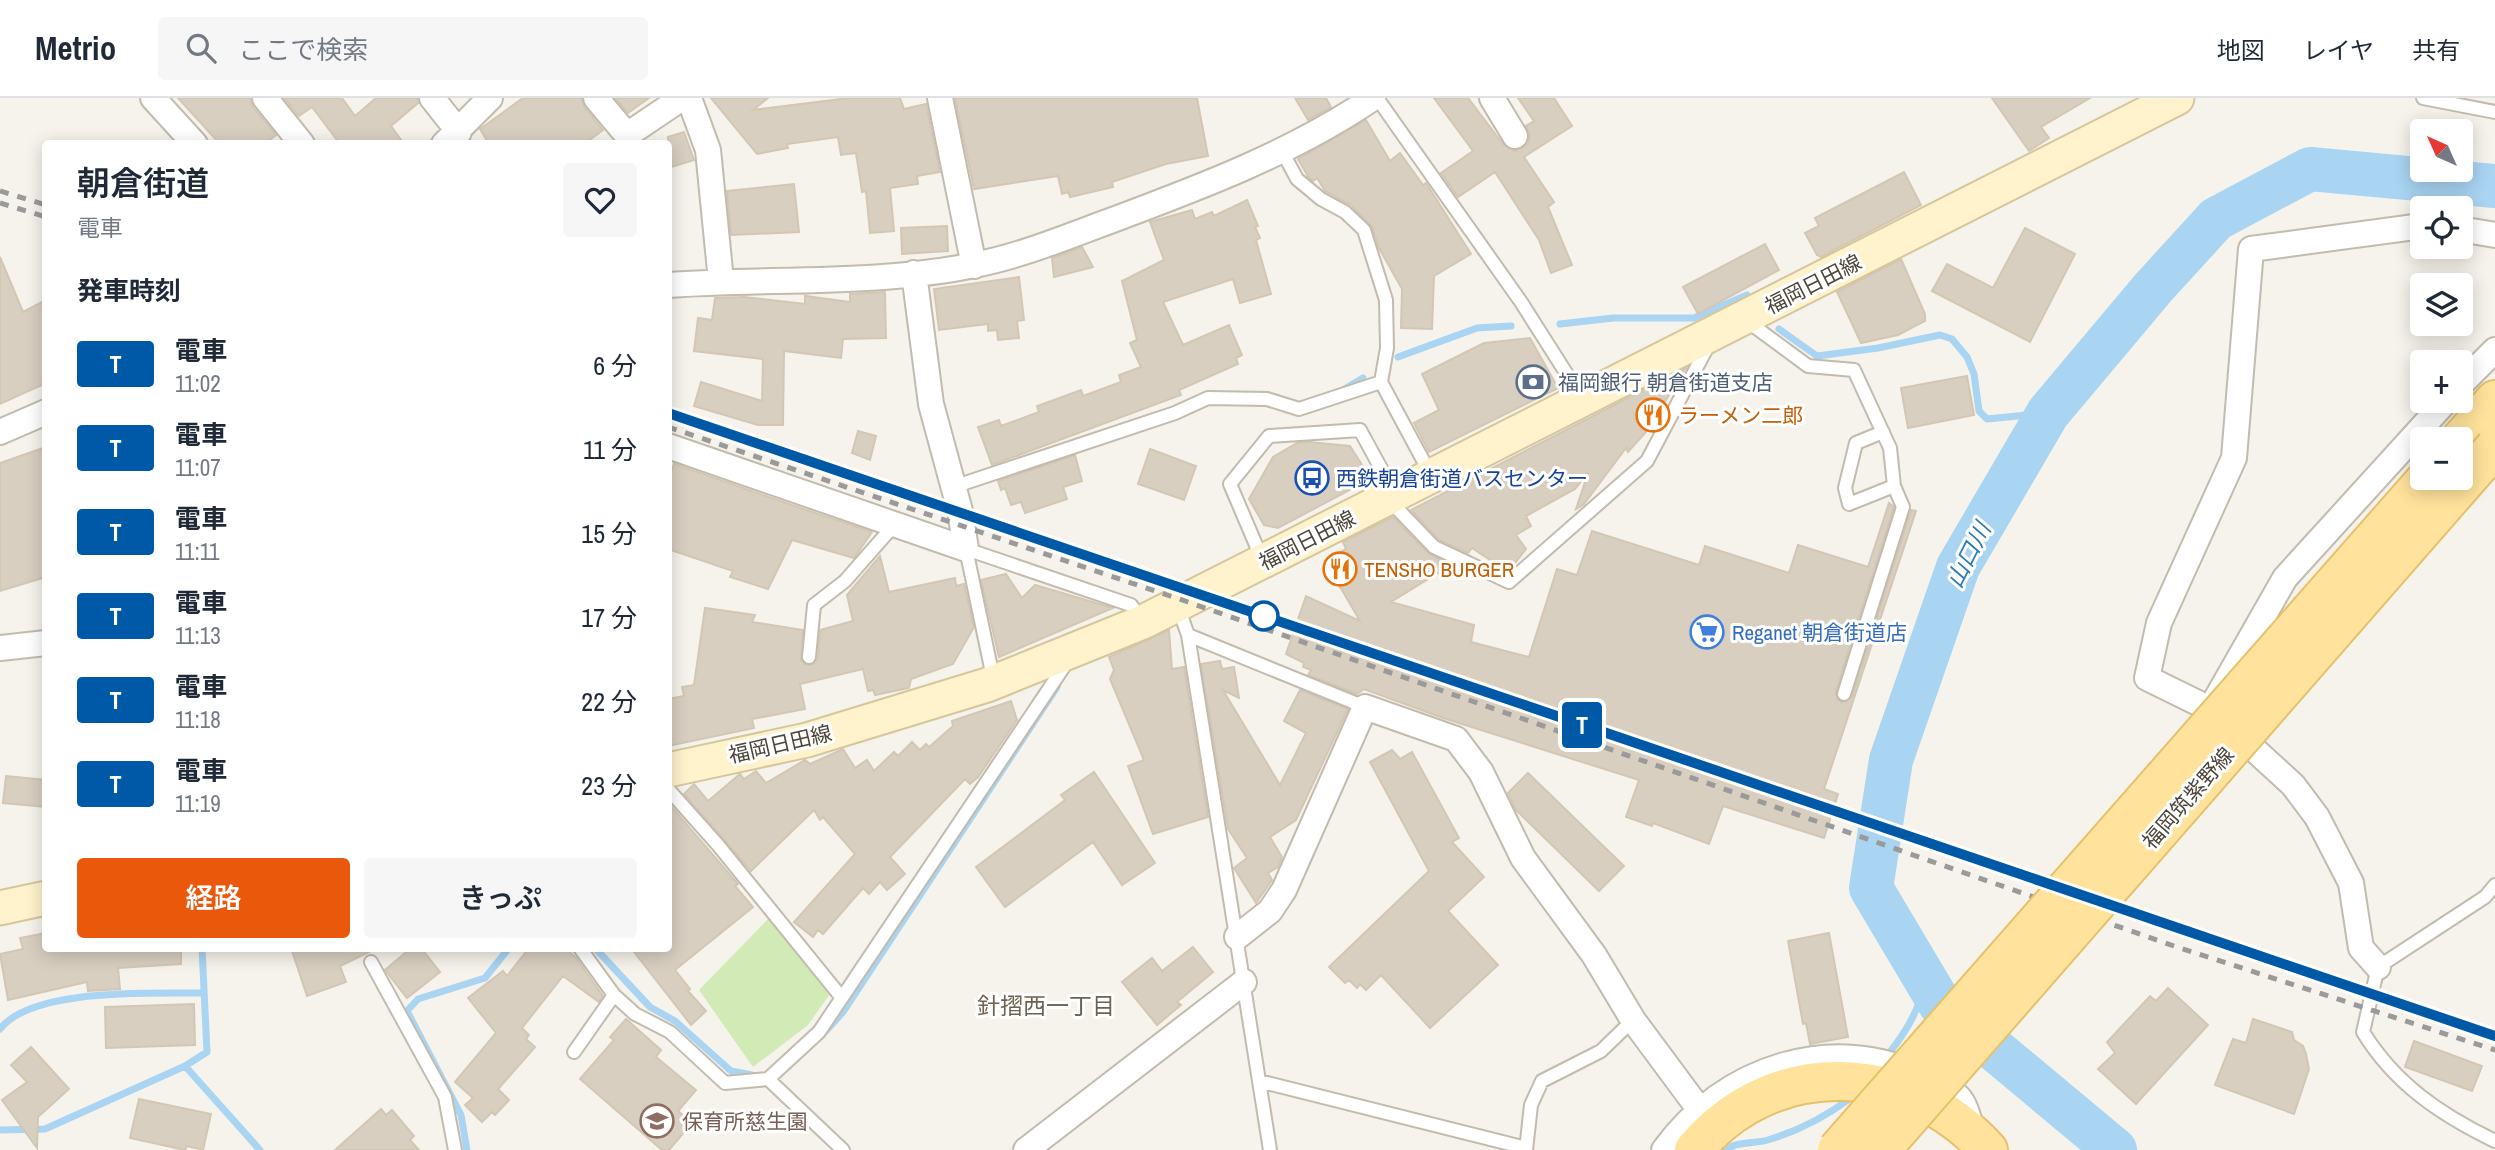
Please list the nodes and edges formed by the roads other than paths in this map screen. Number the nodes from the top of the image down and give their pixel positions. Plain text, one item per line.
1 (153, 98) edge
2 (265, 98) edge
3 (432, 98) edge
4 (491, 98) edge
5 (596, 98) edge
6 (682, 98) edge
7 (689, 98) edge
8 (940, 98) edge
9 (1492, 98) edge
10 (2177, 98) edge
11 (2423, 98) edge
12 (1370, 99) edge
13 (2495, 112) edge
14 (1515, 136) dead end
15 (451, 138) edge
16 (191, 140) edge
17 (299, 140) edge
18 (1282, 151) junction
19 (2410, 228) edge
20 (2473, 231) edge
21 (2495, 235) edge
22 (974, 265) junction
23 (914, 272) junction
24 (721, 281) junction
25 (672, 285) edge
26 (1729, 326) junction
27 (2495, 350) edge
28 (2473, 372) edge
29 (2473, 378) edge
30 (1381, 382) junction
31 (2495, 391) edge
32 (1583, 399) junction
33 (2495, 400) edge
34 (2435, 413) edge
35 (42, 414) edge
36 (2471, 427) edge
37 (0, 432) edge
38 (1883, 432) junction
39 (672, 447) edge
40 (2495, 447) edge
41 (1431, 475) junction
42 (1894, 486) junction
43 (953, 487) junction
44 (2416, 490) edge
45 (1391, 497) junction
46 (895, 523) junction
47 (966, 549) junction
48 (1264, 562) junction
49 (1183, 621) junction
50 (1143, 622) junction
51 (42, 643) edge
52 (0, 648) edge
53 (1073, 652) junction
54 (809, 657) dead end
55 (994, 682) junction
56 (1844, 694) dead end
57 (1365, 707) junction
58 (2210, 709) junction
59 (672, 769) edge
60 (672, 794) edge
61 (2495, 885) edge
62 (42, 899) edge
63 (0, 908) edge
64 (1237, 937) junction
65 (583, 952) edge
66 (371, 962) dead end
67 (2378, 967) junction
68 (1244, 982) junction
69 (614, 995) junction
70 (842, 998) junction
71 (1633, 1020) junction
72 (574, 1052) dead end
73 (768, 1079) junction
74 (1259, 1081) junction
75 (1699, 1109) junction
76 (1979, 1140) edge
77 (2495, 1141) edge
78 (1526, 1149) edge
79 (455, 1150) edge
80 (843, 1150) edge
81 (1026, 1150) edge
82 (1270, 1150) edge
83 (1664, 1150) edge
84 (1694, 1150) edge
85 (1837, 1150) edge
86 (1881, 1150) edge

1 - 16 street
2 - 17 street
3 - 15 street
4 - 15 street
5 - 6 street
7 - 24 street
8 - 22 street
9 - 14 street
10 - 26 main road, 福岡日田線
11 - 13 lane
12 - 18 street
12 - 32 lane
18 - 22 street
18 - 30 lane
19 - 58 street
20 - 21 street
22 - 23 street
23 - 24 street
23 - 43 street
24 - 25 street
26 - 32 main road, 福岡日田線
26 - 38 lane
26 - 45 lane
27 - 28 street
29 - 31 street
30 - 41 lane
30 - 43 lane
32 - 41 main road, 福岡日田線
33 - 36 main road
34 - 58 street
35 - 37 street
38 - 42 lane
38 - 42 lane
39 - 46 street
40 - 86 main road, 福岡筑紫野線, bridge
41 - 45 main road, 福岡日田線
42 - 56 lane
43 - 47 street
44 - 85 main road, 福岡筑紫野線, bridge
45 - 48 main road, 福岡日田線
45 - 48 lane
46 - 47 street
46 - 54 lane
47 - 50 lane
47 - 55 lane
48 - 49 main road, 福岡日田線
49 - 50 main road, 福岡日田線
49 - 57 lane
49 - 64 lane
50 - 53 main road, 福岡日田線
51 - 52 street
53 - 55 main road, 福岡日田線
53 - 70 lane
55 - 59 main road, 福岡日田線
57 - 64 street
57 - 71 street
58 - 67 street
60 - 70 lane
61 - 67 lane
62 - 63 main road
64 - 68 lane
65 - 69 lane
66 - 79 lane
67 - 77 lane
68 - 74 lane
68 - 81 street
69 - 72 lane
69 - 73 lane
70 - 73 lane
71 - 75 street
71 - 78 lane
73 - 80 lane
74 - 78 lane
74 - 82 lane
75 - 76 street
75 - 83 street
76 - 84 main road

